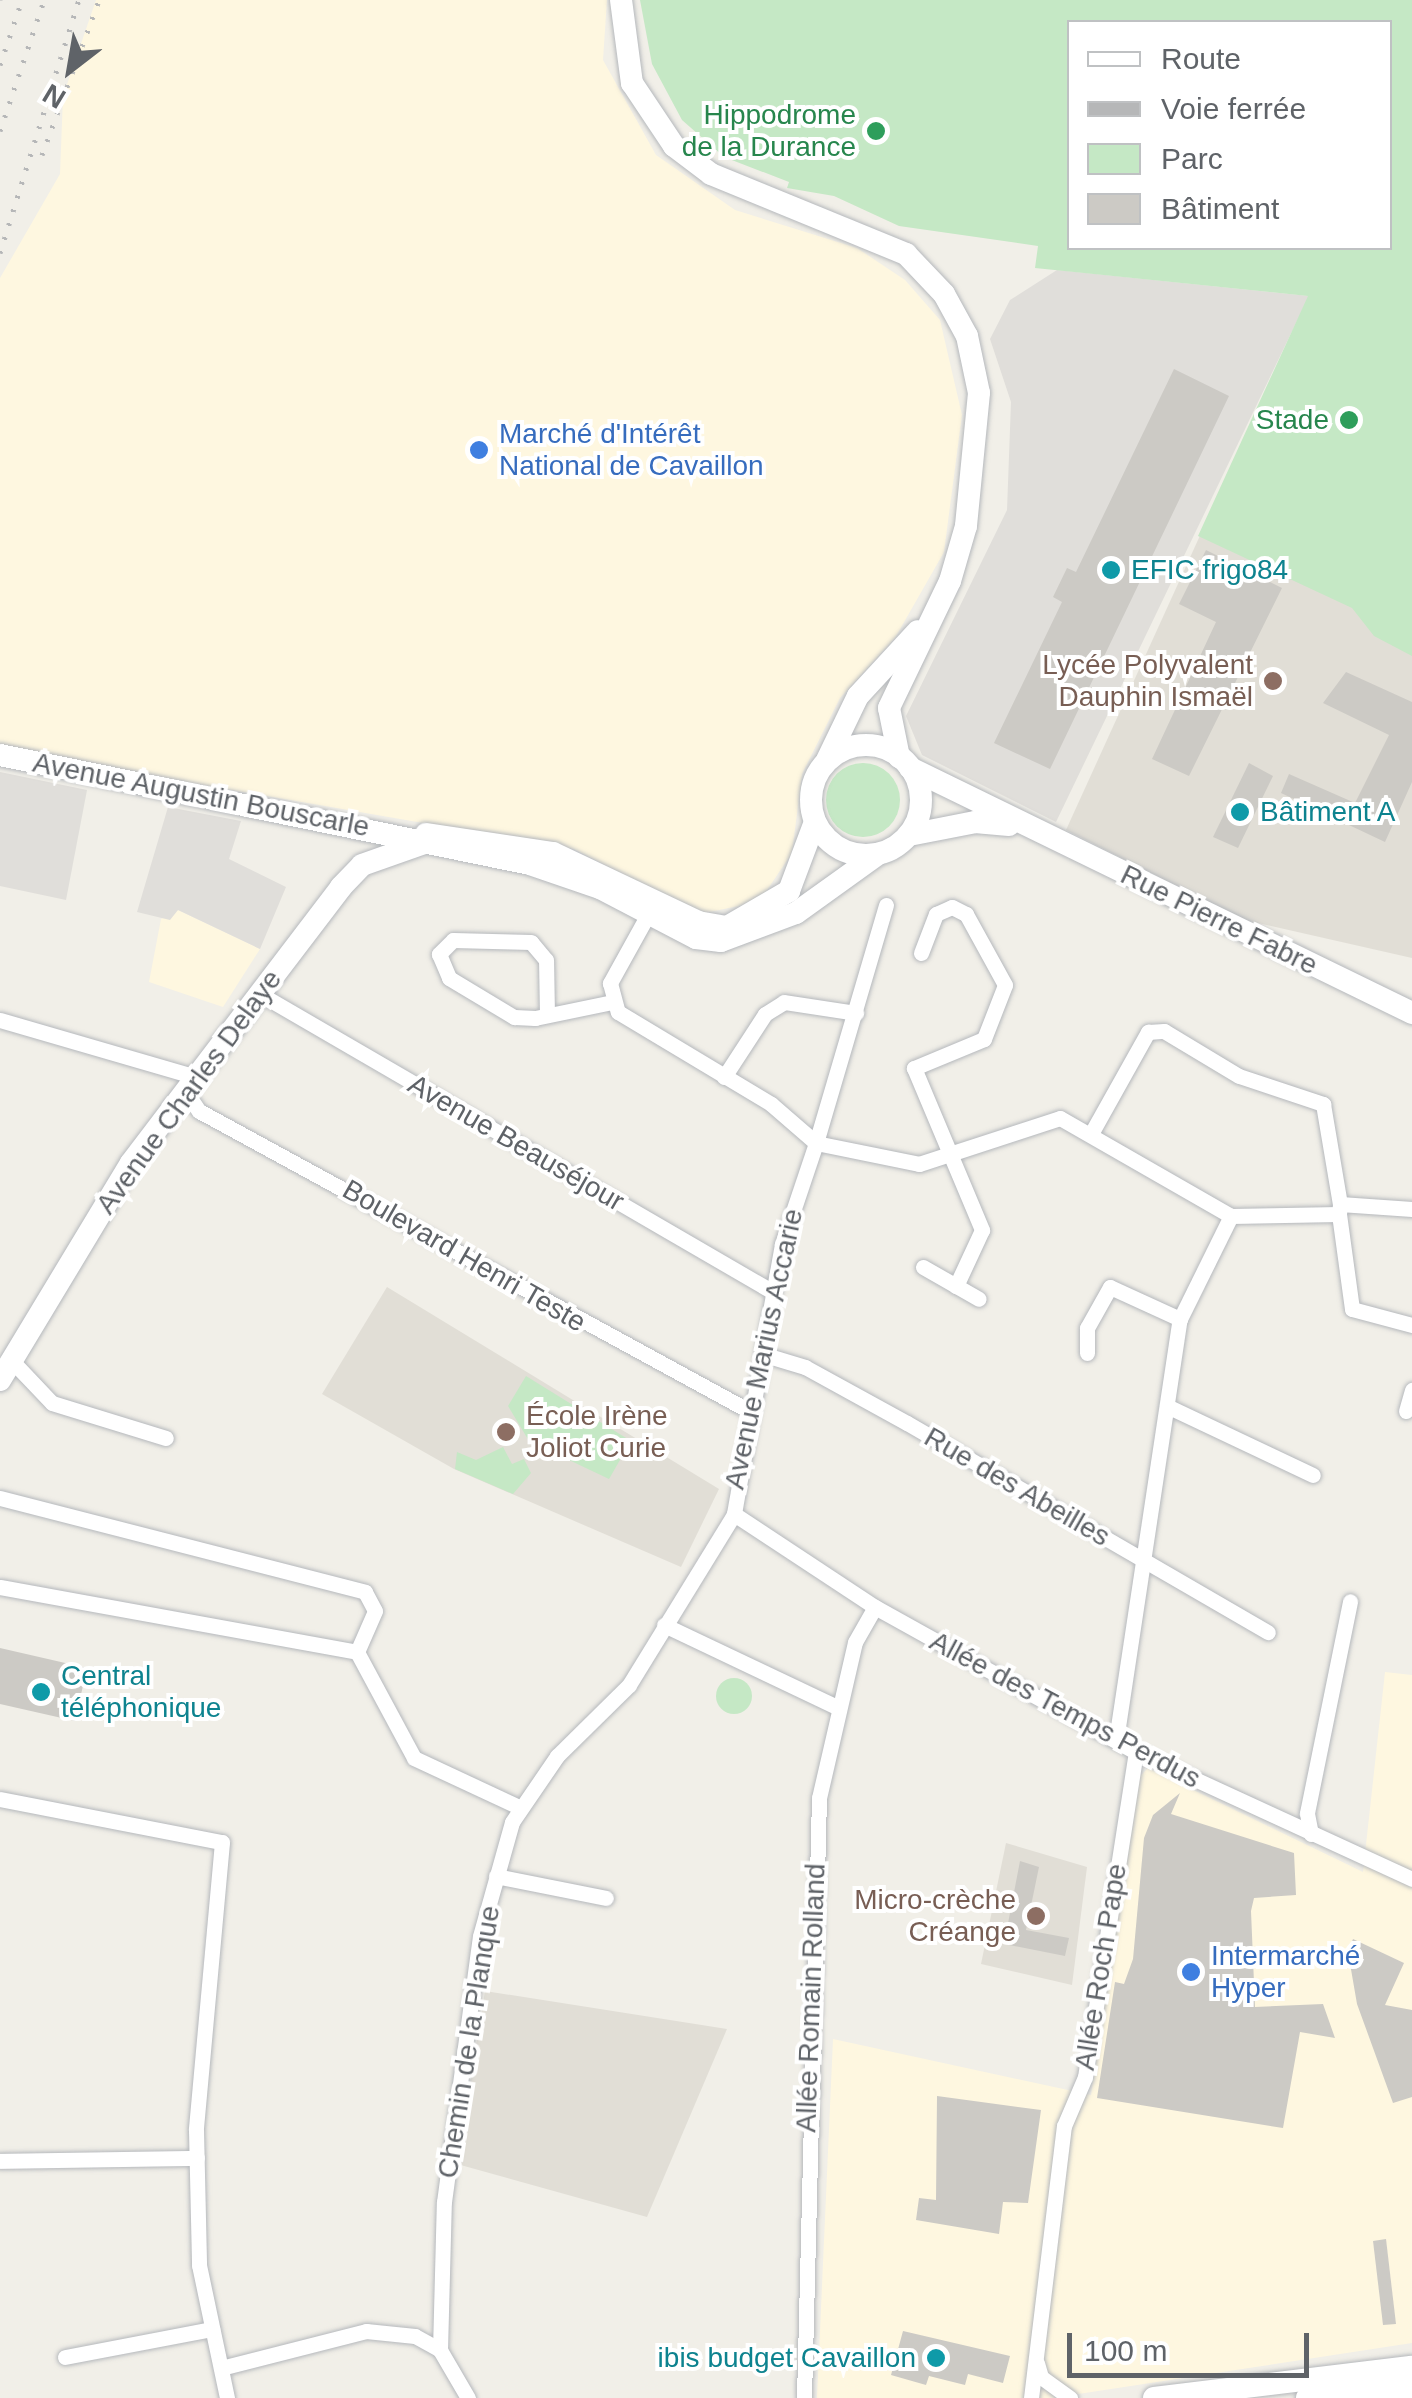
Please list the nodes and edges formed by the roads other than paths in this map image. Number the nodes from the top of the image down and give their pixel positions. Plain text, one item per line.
1 (621, 0) edge
2 (924, 626) junction
3 (0, 755) edge
4 (828, 760) junction
5 (905, 762) junction
6 (815, 822) junction
7 (1026, 828) junction
8 (372, 830) junction
9 (909, 835) junction
10 (413, 839) junction
11 (878, 854) junction
12 (362, 865) junction
13 (886, 905) dead end
14 (647, 914) junction
15 (727, 927) junction
16 (921, 953) dead end
17 (260, 994) junction
18 (612, 1002) junction
19 (856, 1013) junction
20 (1412, 1013) edge
21 (548, 1015) junction
22 (0, 1020) edge
23 (724, 1076) junction
24 (192, 1085) junction
25 (1092, 1132) junction
26 (816, 1143) junction
27 (948, 1156) junction
28 (1340, 1209) junction
29 (1412, 1209) edge
30 (1231, 1216) junction
31 (923, 1267) dead end
32 (956, 1286) junction
33 (773, 1292) junction
34 (979, 1299) dead end
35 (1180, 1319) junction
36 (1412, 1325) edge
37 (1088, 1353) dead end
38 (762, 1354) junction
39 (4, 1374) edge
40 (1412, 1390) edge
41 (1170, 1407) junction
42 (751, 1412) junction
43 (1406, 1412) dead end
44 (166, 1438) dead end
45 (1313, 1476) dead end
46 (0, 1498) edge
47 (734, 1514) junction
48 (1141, 1560) junction
49 (0, 1587) edge
50 (1350, 1601) dead end
51 (874, 1608) junction
52 (664, 1625) junction
53 (1268, 1632) dead end
54 (358, 1652) junction
55 (837, 1707) junction
56 (1116, 1740) junction
57 (1136, 1752) junction
58 (0, 1799) edge
59 (519, 1807) junction
60 (1311, 1834) junction
61 (496, 1876) junction
62 (1412, 1879) edge
63 (606, 1898) dead end
64 (196, 2158) junction
65 (0, 2160) edge
66 (212, 2329) junction
67 (440, 2350) junction
68 (65, 2357) dead end
69 (1035, 2358) junction
70 (1412, 2367) edge
71 (221, 2368) junction
72 (1412, 2387) edge
73 (1360, 2388) edge
74 (226, 2398) edge
75 (468, 2398) edge
76 (804, 2398) edge
77 (1031, 2398) edge
78 (1070, 2398) edge
79 (1154, 2398) edge
80 (1307, 2398) edge

1 - 2 street
2 - 4 street
2 - 5 street
3 - 8 street, Avenue Augustin Bouscarle
4 - 5 street
4 - 6 street
5 - 7 street, Rue Pierre Fabre
5 - 9 street
6 - 11 street
6 - 15 street
7 - 9 street, Rue Pierre Fabre
7 - 20 street, Rue Pierre Fabre
8 - 10 street, Avenue Augustin Bouscarle
8 - 12 street, Avenue Charles Delaye
9 - 11 street
10 - 12 street
10 - 14 street
10 - 15 street
11 - 14 street
12 - 17 street, Avenue Charles Delaye
13 - 19 street, Avenue Marius Accarie
14 - 15 street
14 - 18 street
16 - 27 street
17 - 24 street, Avenue Charles Delaye
17 - 33 street, Avenue Beauséjour
18 - 21 street
18 - 23 street
19 - 23 street
19 - 26 street, Avenue Marius Accarie
21 - 21 street
22 - 24 street
23 - 26 street
24 - 39 street, Avenue Charles Delaye
24 - 42 street, Boulevard Henri Teste
25 - 27 street
25 - 28 street
25 - 30 street
26 - 27 street
26 - 33 street, Avenue Marius Accarie
27 - 32 street
28 - 29 street
28 - 30 street
28 - 36 street
30 - 35 street
31 - 32 street
32 - 34 street
33 - 38 street, Avenue Marius Accarie
35 - 37 street
35 - 41 street
38 - 42 street, Avenue Marius Accarie
38 - 48 street, Rue des Abeilles
39 - 44 street
40 - 43 street
41 - 45 street
41 - 48 street
42 - 47 street, Avenue Marius Accarie
46 - 54 street
47 - 51 street, Allée des Temps Perdus
47 - 52 street, Chemin de la Planque
48 - 53 street, Rue des Abeilles
48 - 56 street
49 - 54 street
50 - 60 street
51 - 55 street, Allée Romain Rolland
51 - 56 street, Allée des Temps Perdus
52 - 55 street
52 - 59 street, Chemin de la Planque
54 - 59 street
55 - 76 street, Allée Romain Rolland
56 - 57 street, Allée des Temps Perdus
57 - 60 street, Allée des Temps Perdus
57 - 69 street, Allée Roch Pape
58 - 64 street
59 - 61 street, Chemin de la Planque
60 - 62 street, Allée des Temps Perdus
61 - 63 street
61 - 67 street, Chemin de la Planque
64 - 65 street
64 - 66 street
66 - 68 street
66 - 71 street
67 - 71 street
67 - 75 street
69 - 77 street, Allée Roch Pape
69 - 78 street
70 - 73 street
71 - 74 street
72 - 73 street
73 - 79 street
73 - 80 street

